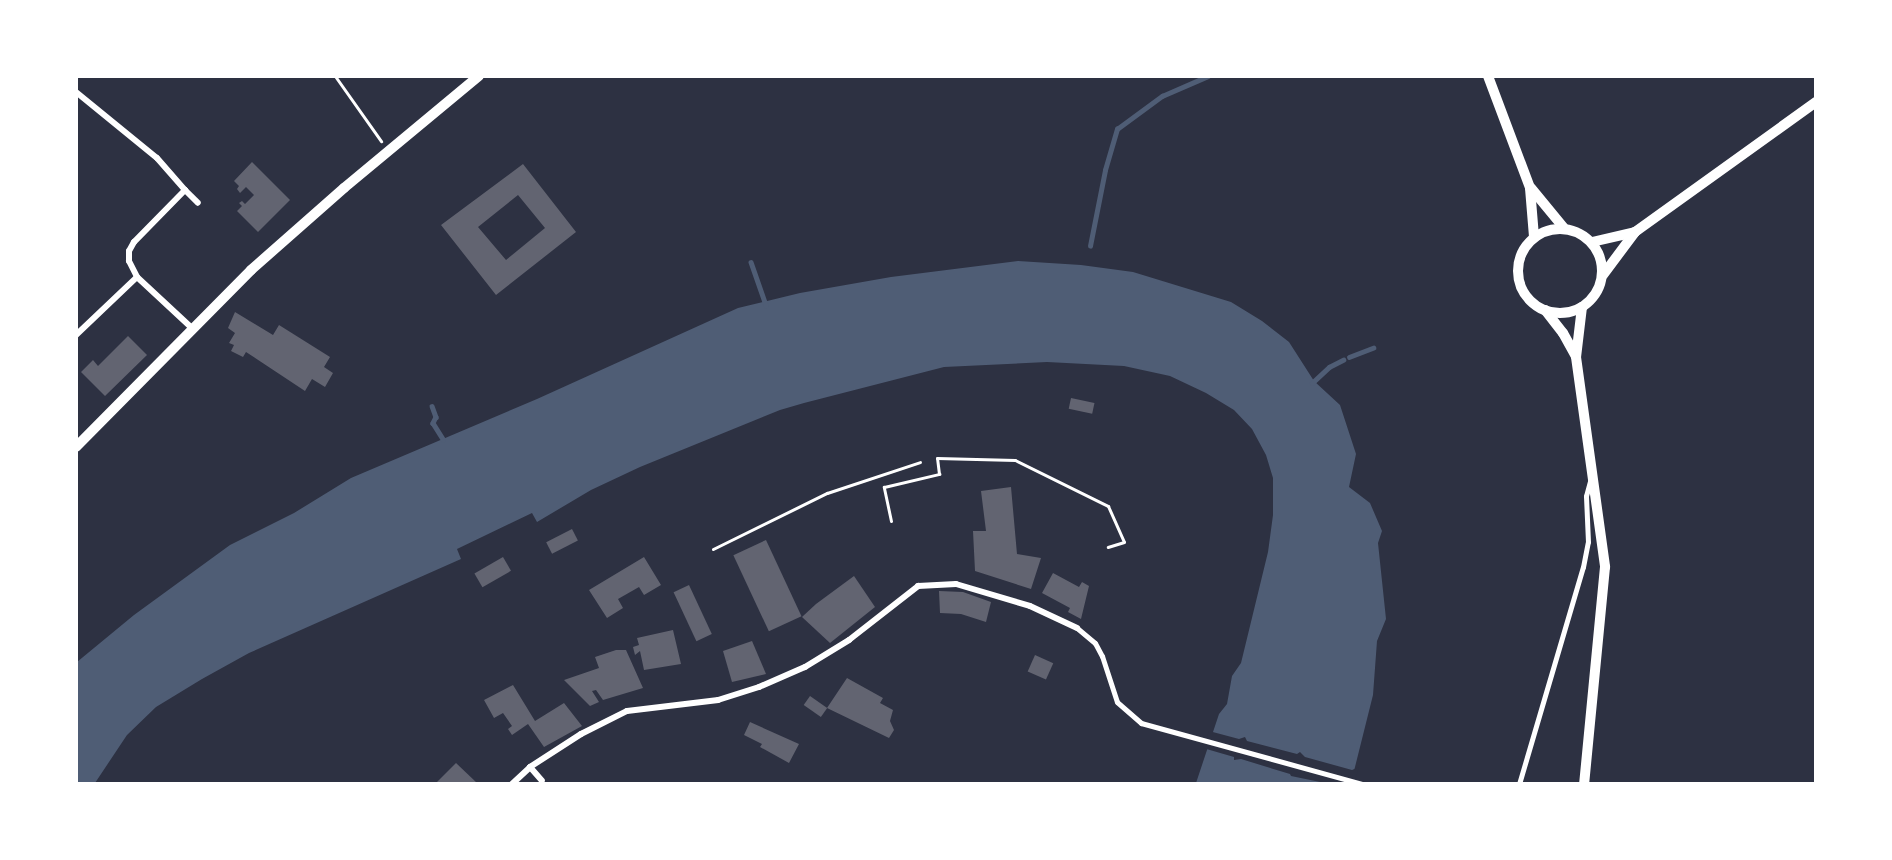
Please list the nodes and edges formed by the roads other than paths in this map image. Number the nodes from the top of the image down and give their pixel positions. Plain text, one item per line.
1 (1488, 76) edge
2 (477, 78) edge
3 (76, 92) edge
4 (1815, 102) edge
5 (1530, 188) junction
6 (185, 190) junction
7 (198, 203) dead end
8 (1564, 228) junction
9 (1635, 232) junction
10 (1534, 237) junction
11 (1592, 242) junction
12 (1603, 275) junction
13 (137, 277) junction
14 (1582, 307) junction
15 (1545, 310) junction
16 (193, 329) junction
17 (76, 335) edge
18 (1576, 357) junction
19 (76, 447) edge
20 (1592, 474) junction
21 (1077, 628) joint
22 (530, 767) junction
23 (542, 781) dead end
24 (512, 783) edge
25 (1363, 783) edge
26 (1519, 783) edge
27 (1584, 783) edge

1 - 5 street
2 - 16 street
3 - 6 street
4 - 9 street
5 - 8 street
5 - 10 street
6 - 7 street
6 - 13 street
8 - 10 street
8 - 11 street
9 - 11 street
9 - 12 street
10 - 15 street
11 - 12 street
12 - 14 street
13 - 16 street
13 - 17 street
14 - 15 street
14 - 18 street
15 - 18 street
16 - 19 street
18 - 20 street
20 - 26 street
20 - 27 street
21 - 22 street
21 - 25 street
22 - 23 street
22 - 24 street

